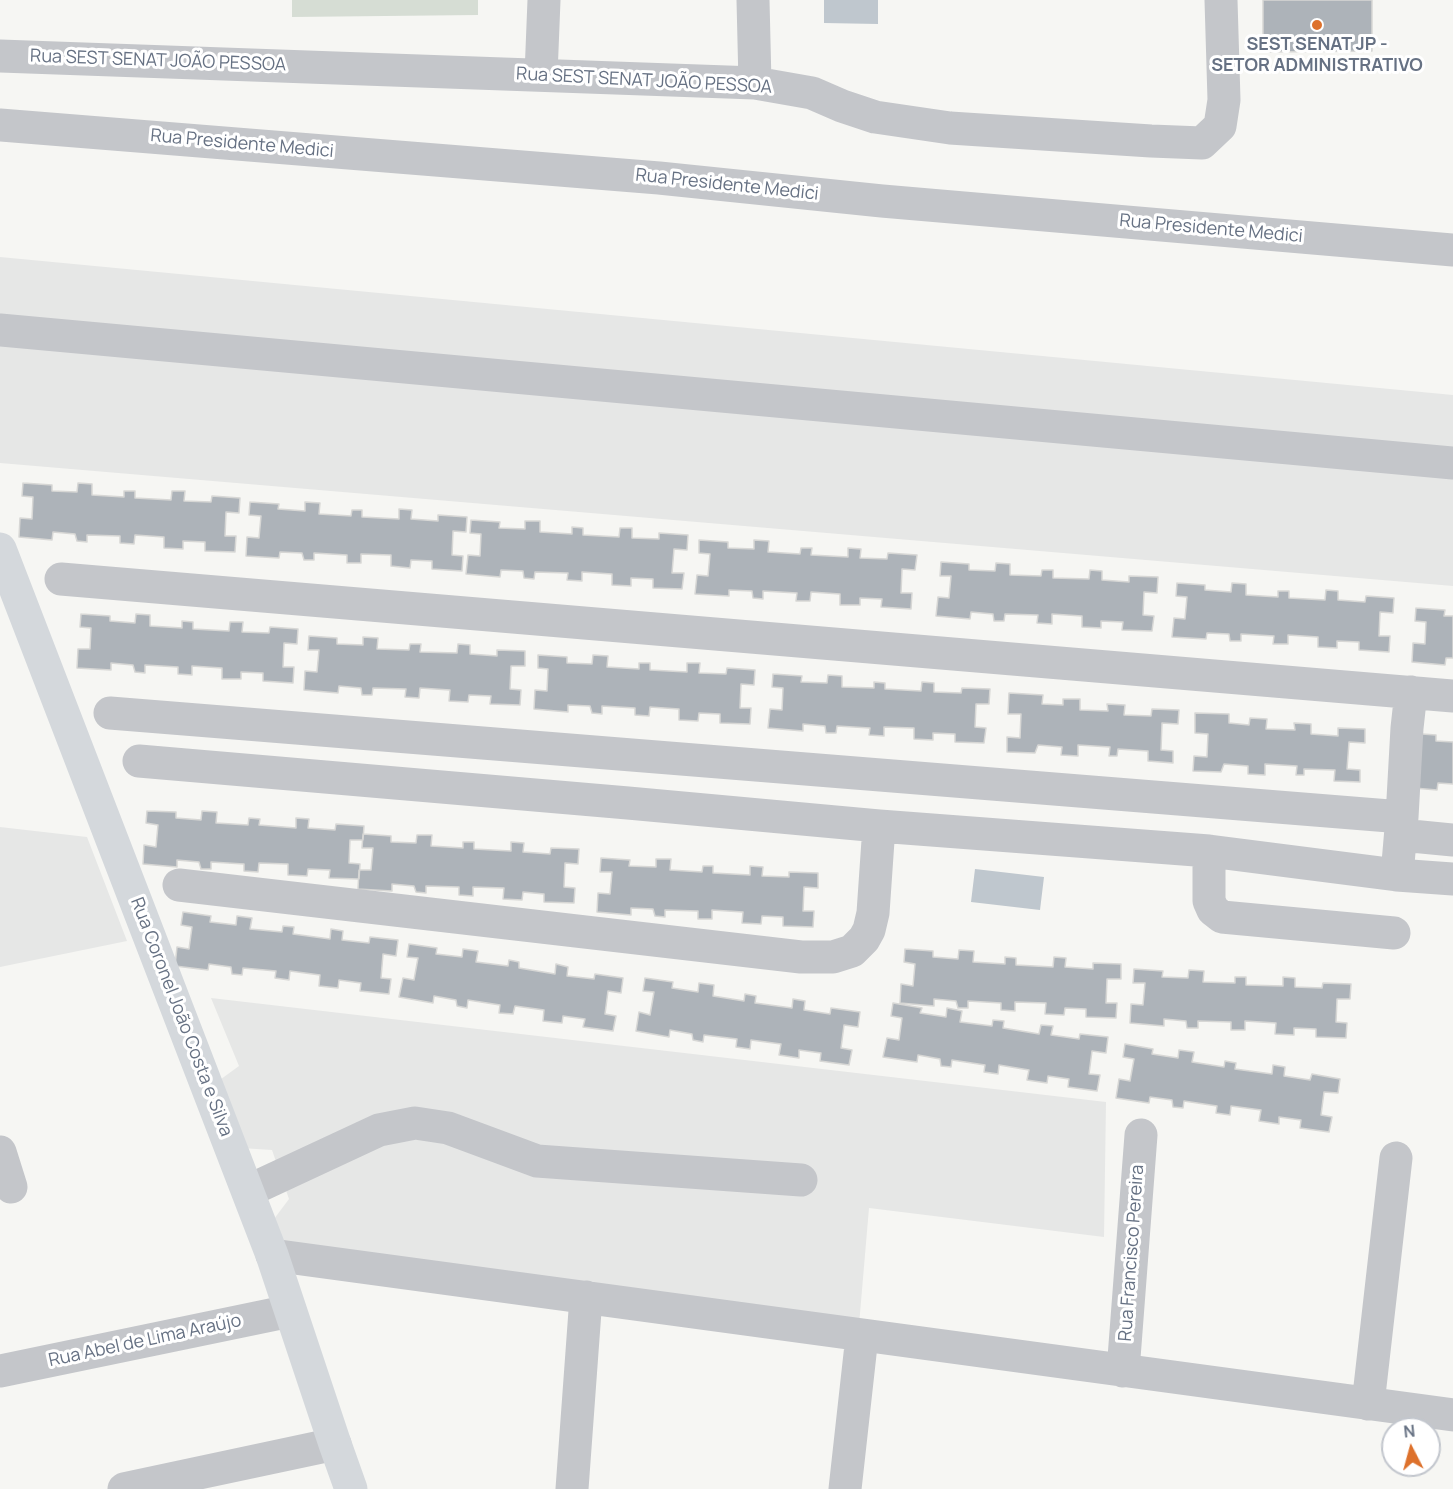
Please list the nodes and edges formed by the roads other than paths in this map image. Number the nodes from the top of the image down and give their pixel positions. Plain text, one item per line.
1 (544, 0) edge
2 (753, 0) edge
3 (1221, 0) edge
4 (0, 56) edge
5 (541, 75) junction
6 (755, 83) junction
7 (0, 125) edge
8 (1453, 250) edge
9 (0, 330) edge
10 (1453, 463) edge
11 (0, 549) edge
12 (61, 579) dead end
13 (1411, 692) junction
14 (1453, 696) edge
15 (110, 712) dead end
16 (139, 761) dead end
17 (879, 826) junction
18 (1402, 826) junction
19 (1453, 840) edge
20 (1209, 851) junction
21 (1397, 875) junction
22 (1453, 879) edge
23 (179, 885) dead end
24 (1394, 933) dead end
25 (1141, 1135) dead end
26 (0, 1152) edge
27 (1396, 1158) dead end
28 (801, 1180) dead end
29 (11, 1187) dead end
30 (248, 1191) junction
31 (272, 1256) junction
32 (586, 1297) junction
33 (290, 1311) junction
34 (862, 1336) junction
35 (0, 1371) edge
36 (1123, 1371) junction
37 (1368, 1404) junction
38 (1453, 1415) edge
39 (335, 1444) junction
40 (129, 1489) edge
41 (351, 1489) edge
42 (572, 1489) edge
43 (845, 1489) edge

1 - 5 street
2 - 6 street
3 - 6 street, Rua SEST SENAT JOÃO PESSOA
4 - 5 street, Rua SEST SENAT JOÃO PESSOA
5 - 6 street, Rua SEST SENAT JOÃO PESSOA
7 - 8 street, Rua Presidente Medici
9 - 10 street
11 - 30 main road, Rua Coronel João Costa e Silva
12 - 13 street
13 - 14 street
13 - 18 street
15 - 18 street
16 - 17 street
17 - 20 street
17 - 23 street
18 - 19 street
18 - 21 street
20 - 21 street
20 - 24 street
21 - 22 street
25 - 36 street, Rua Francisco Pereira
26 - 29 street
27 - 37 street
28 - 30 street
30 - 31 main road, Rua Coronel João Costa e Silva
31 - 32 street
31 - 33 main road, Rua Coronel João Costa e Silva
32 - 34 street
32 - 42 street
33 - 35 street, Rua Abel de Lima Araújo
33 - 39 main road, Rua Coronel João Costa e Silva
34 - 36 street
34 - 43 street
36 - 37 street
37 - 38 street
39 - 40 street
39 - 41 main road, Rua Coronel João Costa e Silva

